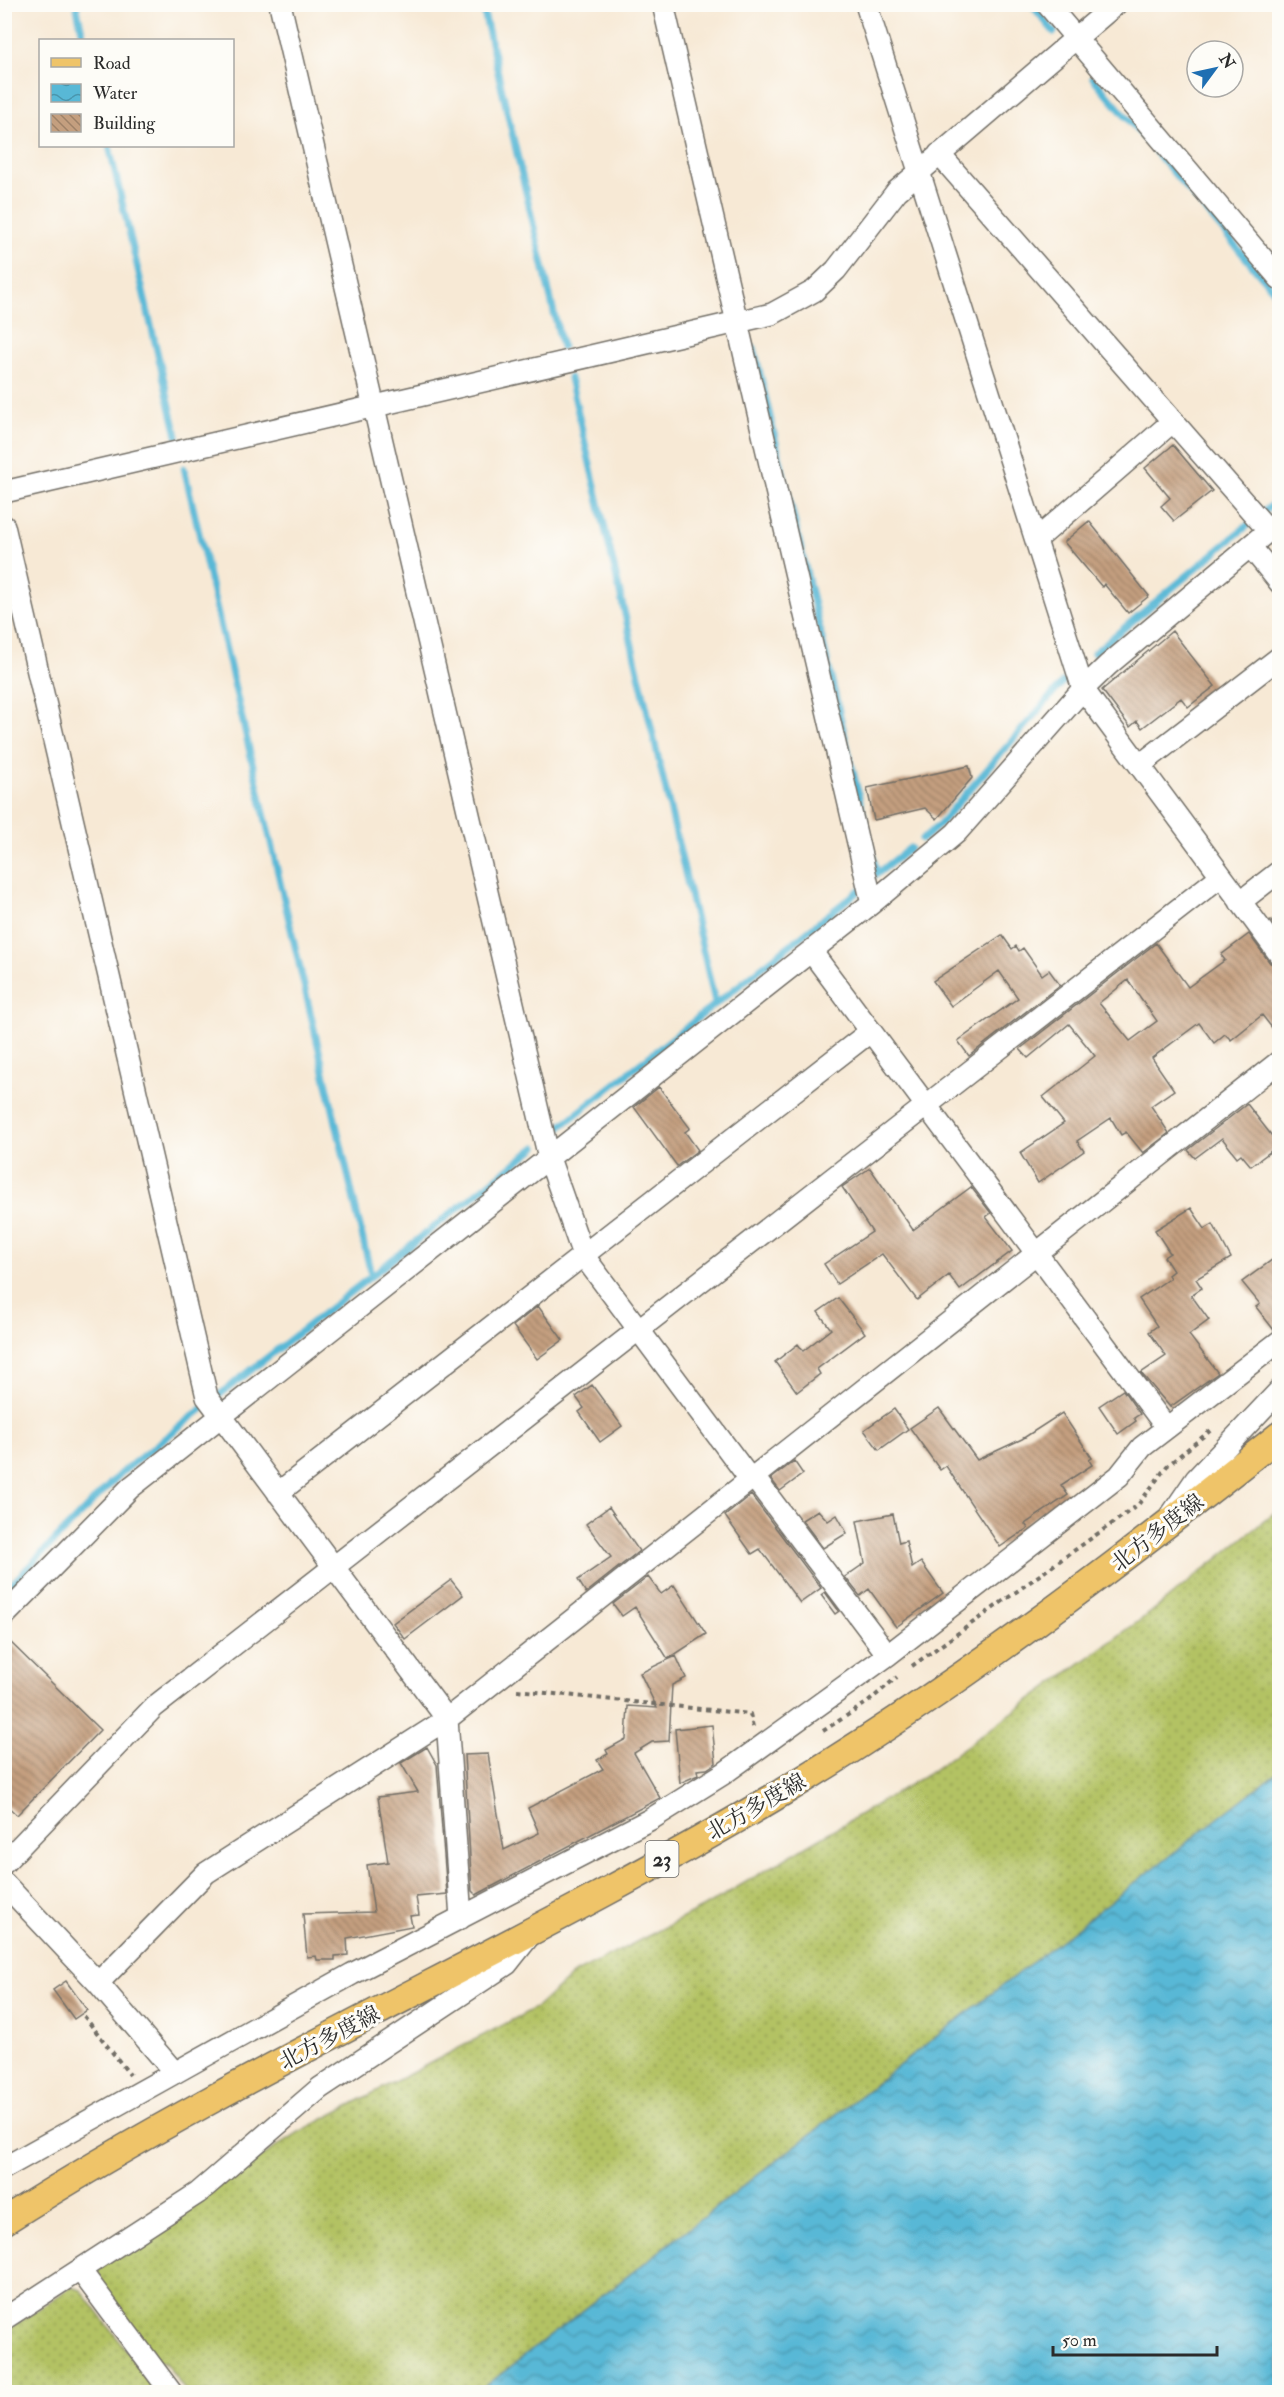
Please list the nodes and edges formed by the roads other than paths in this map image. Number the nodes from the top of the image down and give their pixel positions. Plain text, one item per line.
1 (280, 4) edge
2 (663, 4) edge
3 (866, 4) edge
4 (1047, 4) edge
5 (1116, 4) edge
6 (1076, 38) junction
7 (939, 154) junction
8 (919, 171) junction
9 (1280, 279) edge
10 (737, 323) junction
11 (374, 407) junction
12 (1172, 422) junction
13 (4, 492) edge
14 (4, 526) edge
15 (1274, 526) edge
16 (1036, 540) junction
17 (1250, 546) junction
18 (1280, 583) edge
19 (1280, 657) edge
20 (1083, 689) junction
21 (1140, 765) junction
22 (1280, 871) edge
23 (1221, 876) junction
24 (1240, 902) junction
25 (872, 903) junction
26 (812, 951) junction
27 (1280, 956) edge
28 (872, 1031) junction
29 (1280, 1061) edge
30 (925, 1104) junction
31 (549, 1158) junction
32 (1036, 1254) junction
33 (583, 1255) junction
34 (638, 1328) junction
35 (1280, 1341) edge
36 (1280, 1390) edge
37 (220, 1416) junction
38 (1166, 1428) junction
39 (1280, 1435) edge
40 (752, 1477) junction
41 (278, 1493) junction
42 (1161, 1530) junction
43 (334, 1567) junction
44 (4, 1616) edge
45 (888, 1655) junction
46 (447, 1719) junction
47 (4, 1863) edge
48 (4, 1883) edge
49 (461, 1918) junction
50 (534, 1930) junction
51 (98, 1983) junction
52 (176, 2073) junction
53 (4, 2169) edge
54 (4, 2221) edge
55 (80, 2270) junction
56 (4, 2319) edge
57 (171, 2392) edge

1 - 11 street
2 - 10 street
3 - 8 street
4 - 6 street
5 - 6 street
6 - 7 street
6 - 9 street
7 - 8 street
7 - 12 street
8 - 10 street
8 - 16 street
10 - 11 street
10 - 25 street
11 - 13 street
11 - 31 street
12 - 15 street
12 - 16 street
14 - 37 street
15 - 17 street
16 - 20 street
17 - 18 street
17 - 20 street
19 - 21 street
20 - 21 street
20 - 25 street
21 - 23 street
22 - 24 street
23 - 24 street
23 - 30 street
24 - 27 street
25 - 26 street
26 - 28 street
26 - 31 street
28 - 30 street
28 - 33 street
29 - 32 street
30 - 32 street
30 - 34 street
31 - 33 street
31 - 37 street
32 - 38 street
32 - 40 street
33 - 34 street
33 - 41 street
34 - 40 street
34 - 43 street
35 - 38 street
36 - 42 street
37 - 41 street
37 - 44 street
38 - 45 street
39 - 42 main road, 北方多度線 / 23
40 - 45 street
40 - 46 street
41 - 43 street
42 - 50 main road, 北方多度線 / 23
43 - 46 street
43 - 47 street
45 - 49 street
46 - 49 street
46 - 51 street
48 - 51 street
49 - 52 street
50 - 54 main road, 北方多度線 / 23
50 - 55 street
51 - 52 street
52 - 53 street
55 - 56 street
55 - 57 street

